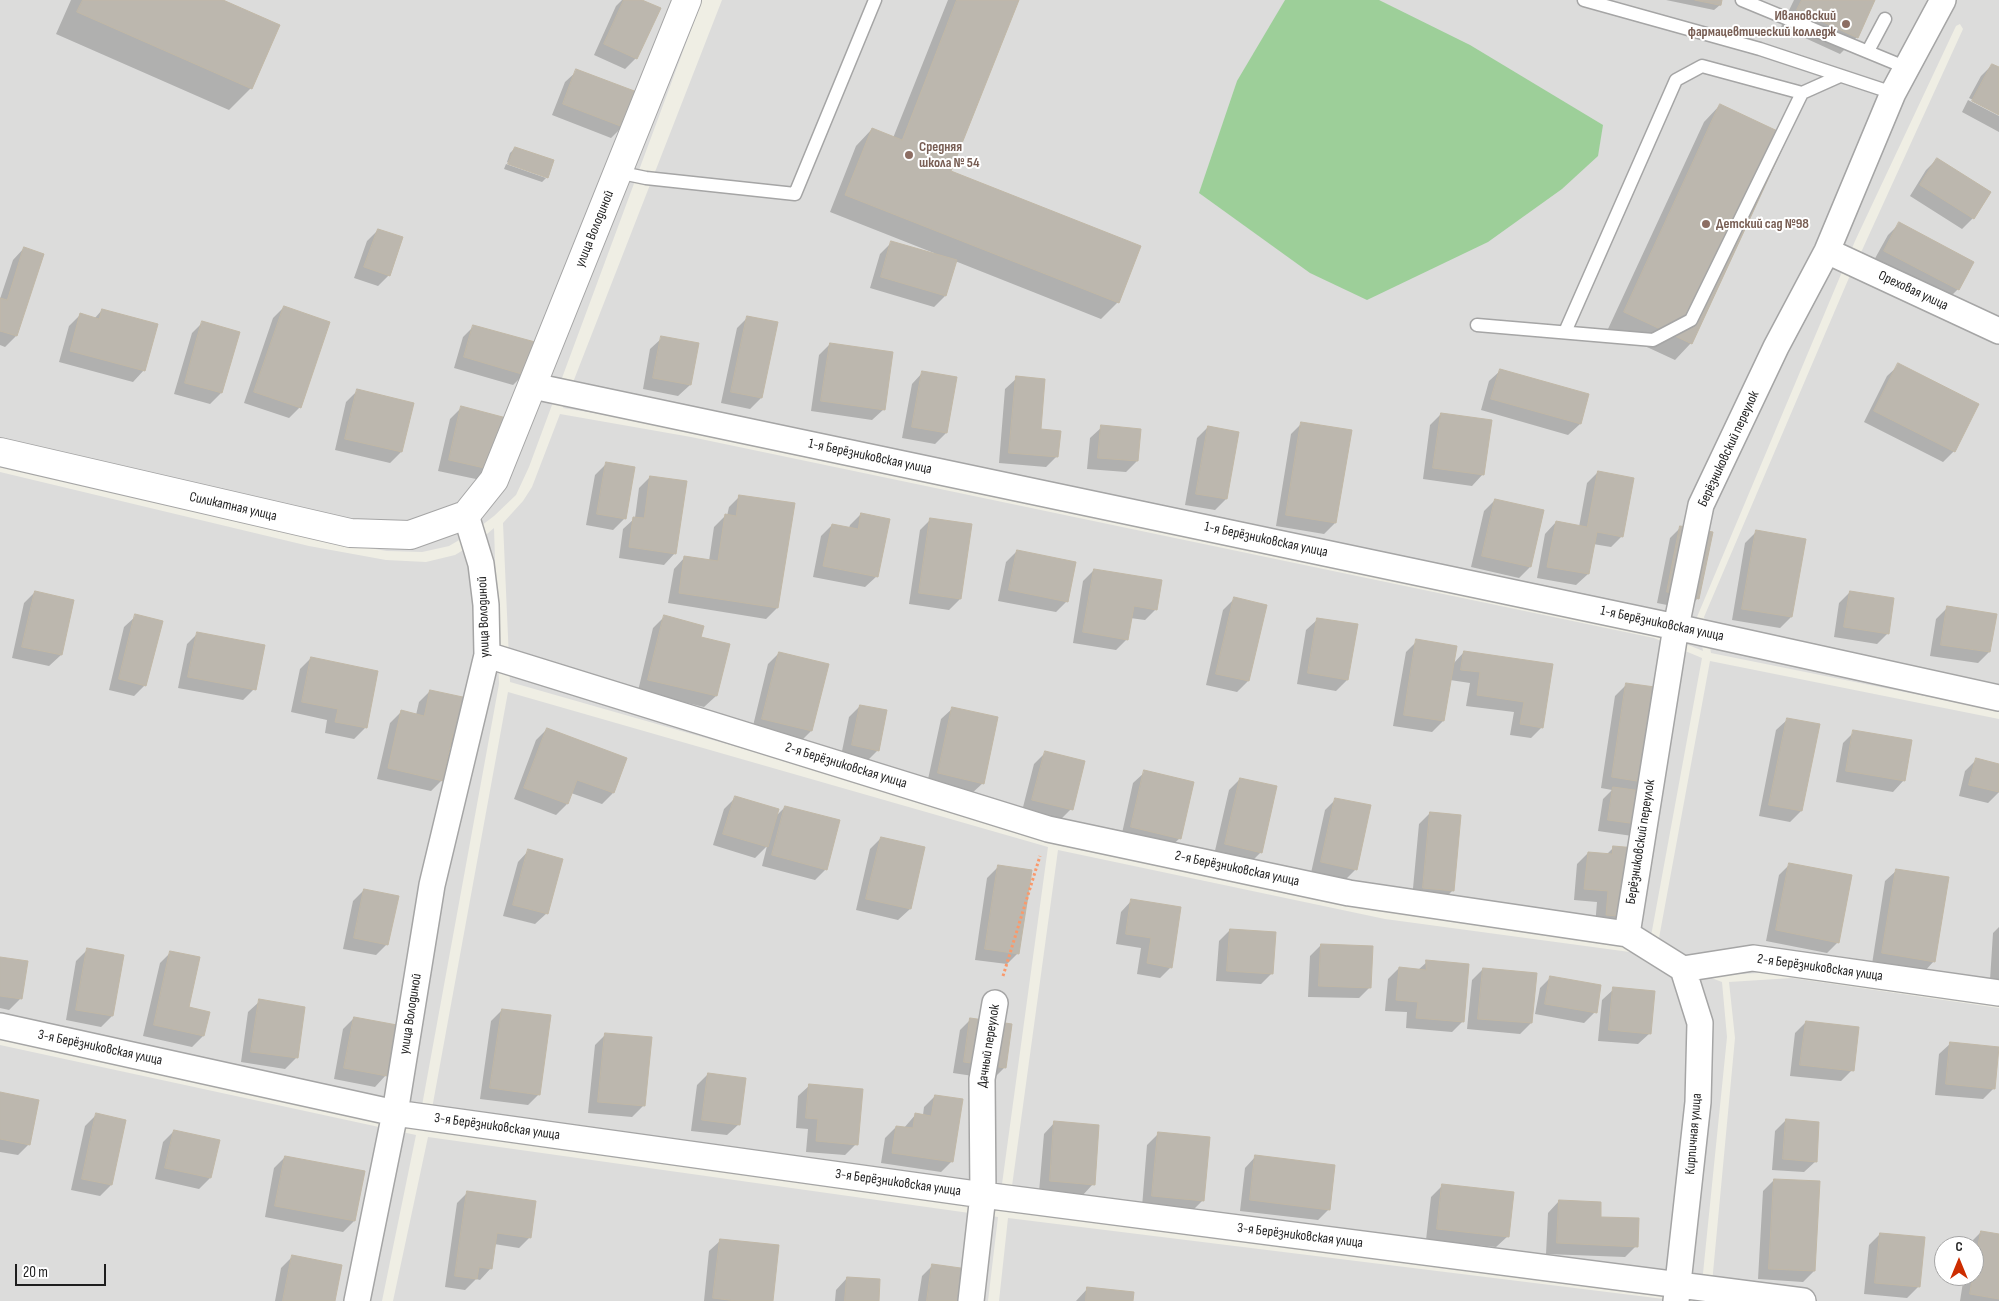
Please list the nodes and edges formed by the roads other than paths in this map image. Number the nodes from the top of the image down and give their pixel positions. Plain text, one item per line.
1 (687, 0) edge
2 (875, 0) edge
3 (1584, 0) edge
4 (1742, 0) edge
5 (1943, 0) edge
6 (1885, 20) dead end
7 (1868, 51) junction
8 (1907, 68) junction
9 (1840, 76) junction
10 (1802, 94) junction
11 (1893, 94) junction
12 (618, 172) junction
13 (1827, 250) junction
14 (1477, 324) dead end
15 (1999, 331) edge
16 (1565, 332) junction
17 (532, 386) junction
18 (0, 452) edge
19 (466, 515) junction
20 (1676, 626) junction
21 (487, 655) junction
22 (1999, 698) edge
23 (1627, 934) junction
24 (1683, 969) junction
25 (1999, 993) edge
26 (995, 1002) road end
27 (0, 1026) edge
28 (395, 1113) junction
29 (984, 1195) junction
30 (1677, 1293) edge
31 (357, 1301) edge
32 (971, 1301) edge
33 (1804, 1301) edge

1 - 12 street, улица Володиной
2 - 12 lane
3 - 9 lane
4 - 7 lane
5 - 8 street, Берёзниковский переулок
6 - 7 lane
7 - 8 lane
8 - 11 street, Берёзниковский переулок
9 - 10 lane
9 - 11 lane
10 - 16 lane
10 - 16 lane
11 - 13 street, Берёзниковский переулок
12 - 17 street, улица Володиной
13 - 15 street, Ореховая улица
13 - 20 street, Берёзниковский переулок
14 - 16 lane
17 - 19 street, улица Володиной
17 - 20 street, 1-я Берёзниковская улица
18 - 19 street, Силикатная улица
19 - 21 street, улица Володиной
20 - 22 street, 1-я Берёзниковская улица
20 - 23 street, Берёзниковский переулок
21 - 23 street, 2-я Берёзниковская улица
21 - 28 street, улица Володиной
23 - 24 street, 2-я Берёзниковская улица
24 - 25 street, 2-я Берёзниковская улица
24 - 30 street, Кирпичная улица
26 - 29 street, Дачный переулок
27 - 28 street, 3-я Берёзниковская улица
28 - 29 street, 3-я Берёзниковская улица
28 - 31 street, улица Володиной
29 - 30 street, 3-я Берёзниковская улица
29 - 32 street, Дачный переулок
30 - 33 street, 3-я Берёзниковская улица

